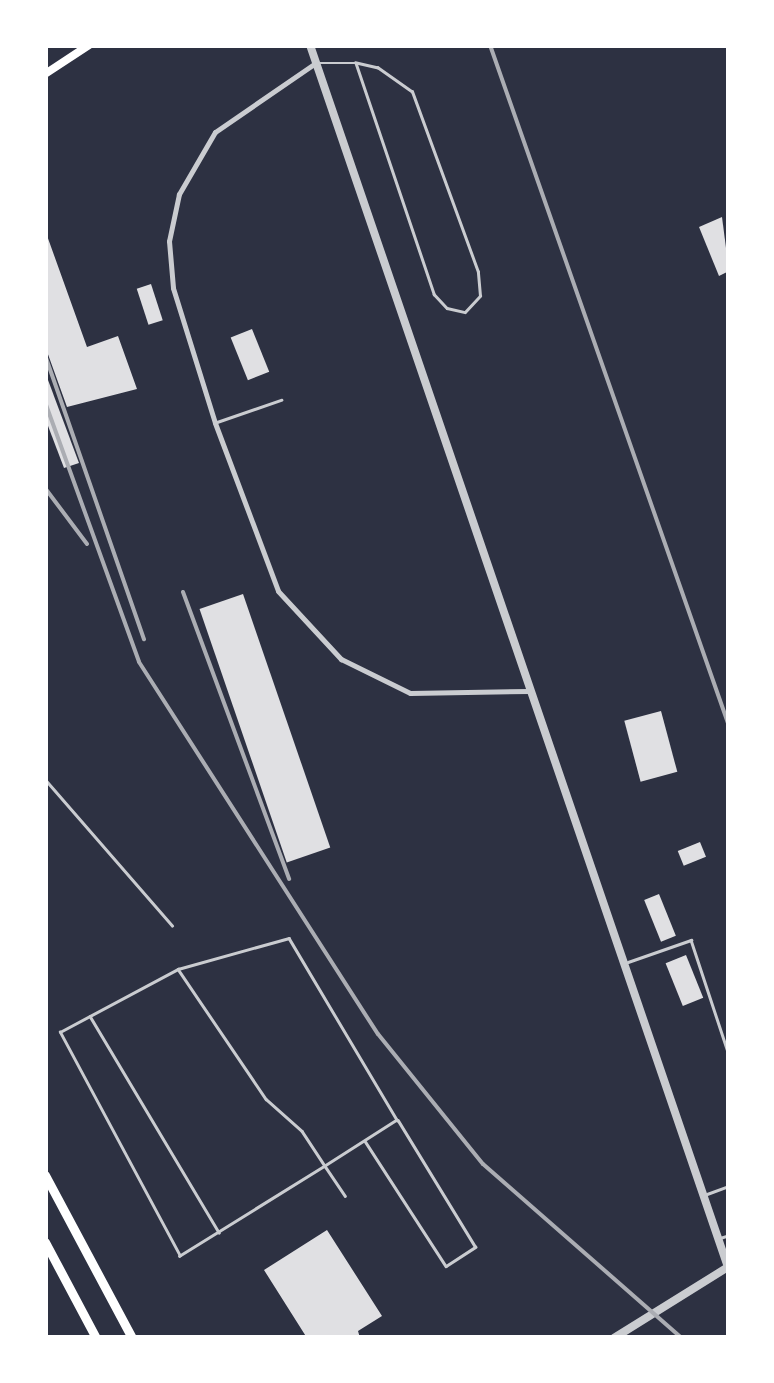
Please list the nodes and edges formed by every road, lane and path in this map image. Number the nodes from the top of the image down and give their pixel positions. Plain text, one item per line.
1 (89, 45) edge
2 (310, 45) edge
3 (356, 63) junction
4 (314, 64) junction
5 (45, 74) edge
6 (281, 400) dead end
7 (215, 423) junction
8 (529, 691) junction
9 (45, 779) edge
10 (172, 924) dead end
11 (624, 964) junction
12 (178, 969) junction
13 (90, 1015) junction
14 (729, 1055) edge
15 (398, 1120) junction
16 (365, 1140) junction
17 (325, 1166) junction
18 (45, 1176) edge
19 (729, 1186) edge
20 (704, 1195) junction
21 (346, 1196) dead end
22 (219, 1232) junction
23 (729, 1234) edge
24 (719, 1239) junction
25 (45, 1242) edge
26 (728, 1269) edge
27 (96, 1338) edge
28 (132, 1338) edge
29 (614, 1338) edge

1 - 5 main road
2 - 4 street
3 - 3 lane
3 - 4 lane
4 - 7 street
4 - 8 street
6 - 7 lane
7 - 8 street
8 - 11 street
9 - 10 lane
11 - 14 lane
11 - 20 street
12 - 13 lane
12 - 15 lane
12 - 17 lane
13 - 22 lane
13 - 22 lane
15 - 16 lane
15 - 16 lane
16 - 17 lane
17 - 21 lane
17 - 22 lane
18 - 28 highway
19 - 20 lane
20 - 24 street
23 - 24 lane
24 - 26 street
25 - 27 highway
26 - 29 street

